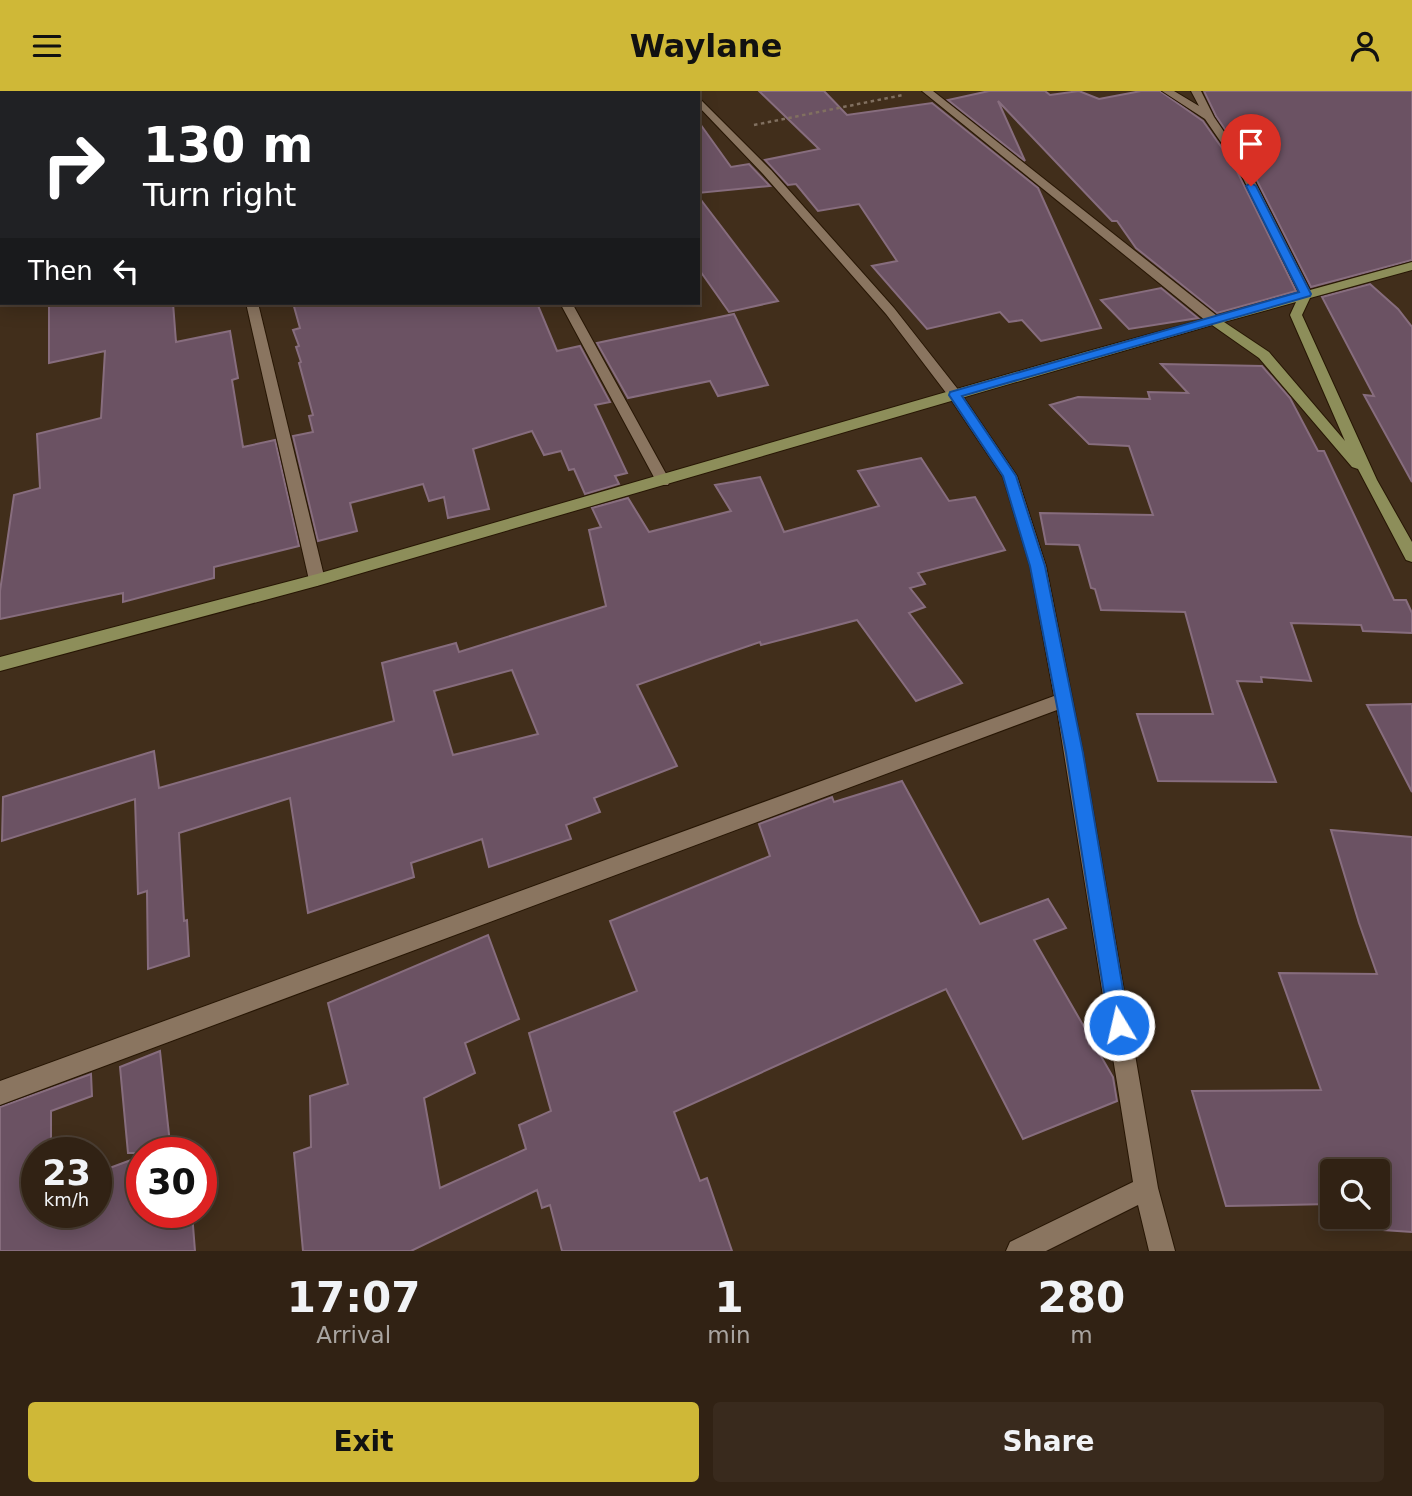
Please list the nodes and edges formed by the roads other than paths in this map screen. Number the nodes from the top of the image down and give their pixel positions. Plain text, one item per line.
1 (927, 91) edge
2 (1167, 91) edge
3 (1196, 91) edge
4 (700, 102) edge
5 (1209, 117) junction
6 (1412, 266) edge
7 (1306, 294) junction
8 (252, 305) edge
9 (567, 305) edge
10 (1216, 322) junction
11 (955, 395) junction
12 (1370, 480) junction
13 (663, 481) junction
14 (1412, 556) edge
15 (317, 580) junction
16 (0, 664) edge
17 (1063, 700) junction
18 (0, 1093) edge
19 (1146, 1188) junction
20 (1019, 1251) edge
21 (1162, 1251) edge

1 - 10 street
2 - 5 street
3 - 5 street
4 - 11 street
5 - 7 street
6 - 7 street
7 - 10 street
7 - 12 street
8 - 15 street
9 - 13 street
10 - 11 street
10 - 12 street
11 - 13 street
11 - 17 street
12 - 14 street
13 - 15 street
15 - 16 street
17 - 18 street
17 - 19 street
19 - 20 street
19 - 21 street

